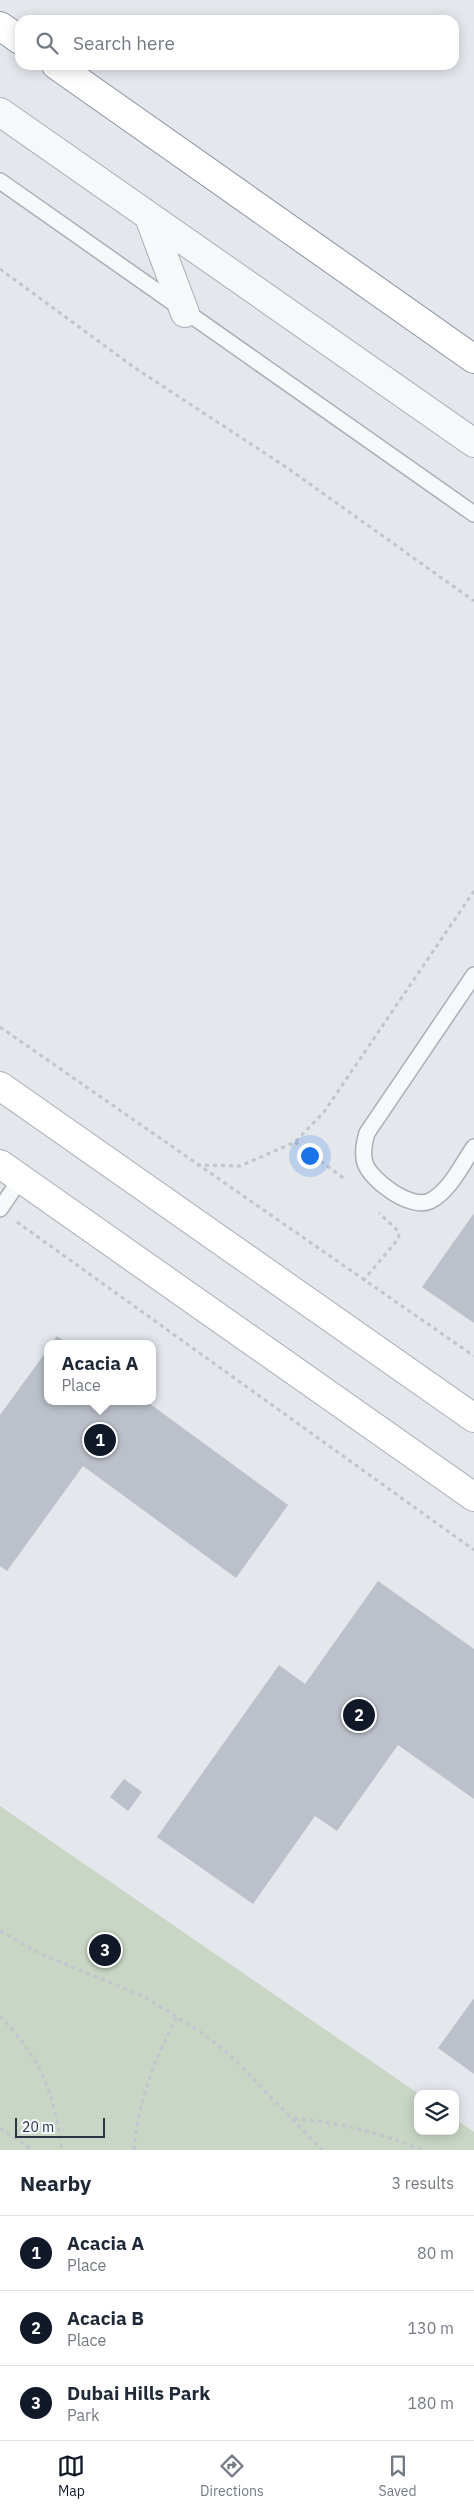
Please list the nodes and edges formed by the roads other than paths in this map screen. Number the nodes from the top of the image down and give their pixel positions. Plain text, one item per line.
1 (0, 26) edge
2 (15, 36) edge
3 (63, 70) edge
4 (0, 112) edge
5 (0, 181) edge
6 (150, 217) junction
7 (185, 312) junction
8 (474, 359) edge
9 (474, 443) edge
10 (474, 514) edge
11 (474, 975) edge
12 (0, 1086) edge
13 (474, 1147) edge
14 (10, 1171) edge
15 (0, 1208) edge
16 (474, 1418) edge
17 (474, 1497) edge

1 - 2 main road
3 - 8 main road
4 - 6 street
5 - 7 lane
6 - 7 street
6 - 9 street
7 - 10 lane
11 - 13 lane
12 - 16 main road
14 - 15 lane
14 - 17 main road

